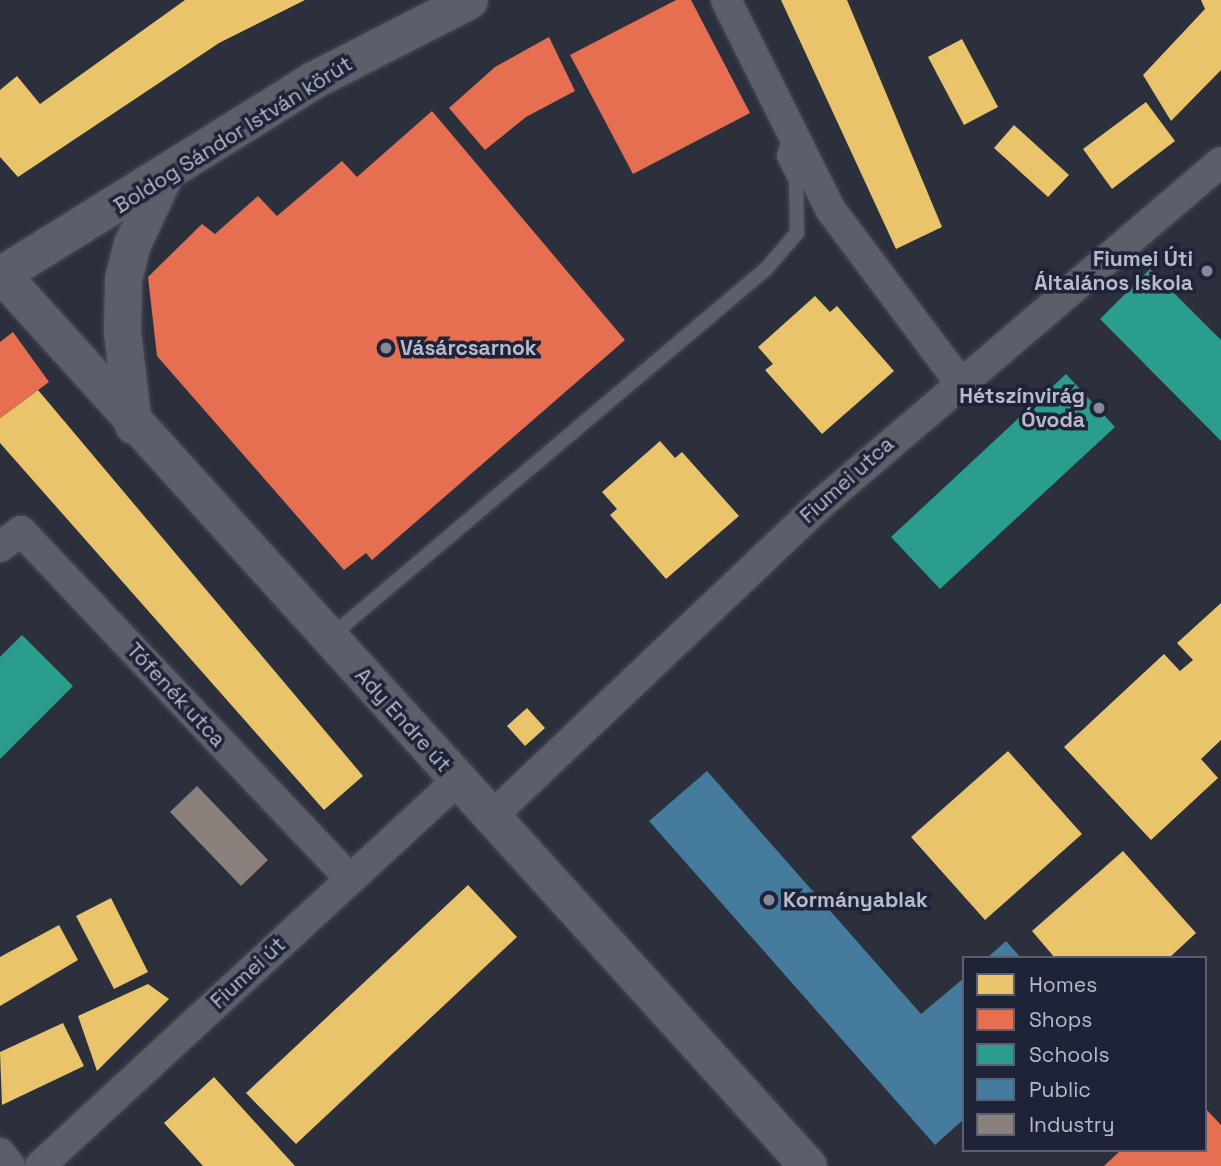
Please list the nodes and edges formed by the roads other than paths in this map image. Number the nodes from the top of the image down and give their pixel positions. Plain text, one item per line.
1 (469, 0) edge
2 (726, 0) edge
3 (791, 132) junction
4 (1221, 162) edge
5 (162, 180) junction
6 (0, 274) edge
7 (958, 380) junction
8 (134, 425) junction
9 (0, 547) edge
10 (328, 638) junction
11 (458, 780) junction
12 (491, 817) junction
13 (350, 879) junction
14 (0, 1153) edge
15 (10, 1166) edge
16 (40, 1166) edge
17 (808, 1166) edge

1 - 5 street, Boldog Sándor István körút
2 - 3 street
3 - 7 street
3 - 10 lane
4 - 7 street, Fiumei utca
5 - 6 street, Boldog Sándor István körút
5 - 8 street
6 - 8 street, Ady Endre út
7 - 12 street, Fiumei utca
8 - 10 street, Ady Endre út
9 - 13 street, Tófenék utca
10 - 11 street, Ady Endre út
11 - 12 street, Ady Endre út
11 - 13 street, Fiumei út
12 - 17 street, Ady Endre út
13 - 16 street, Fiumei út
14 - 15 street

